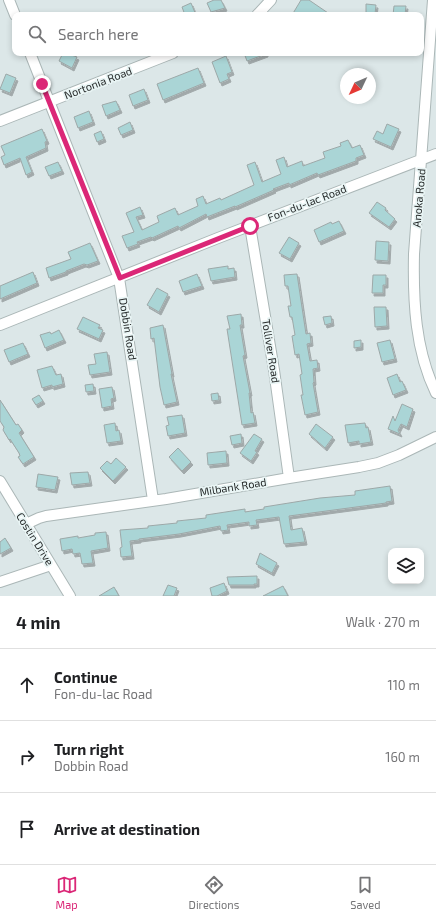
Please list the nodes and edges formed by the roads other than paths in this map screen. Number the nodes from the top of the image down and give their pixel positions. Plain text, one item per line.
1 (9, 0) edge
2 (271, 0) edge
3 (433, 0) edge
4 (14, 12) edge
5 (260, 12) edge
6 (31, 56) edge
7 (165, 56) edge
8 (49, 102) junction
9 (0, 121) edge
10 (436, 154) edge
11 (422, 159) junction
12 (250, 226) junction
13 (120, 278) junction
14 (0, 325) edge
15 (436, 393) edge
16 (436, 437) edge
17 (289, 478) junction
18 (0, 482) edge
19 (153, 500) junction
20 (26, 524) junction
21 (51, 565) junction
22 (0, 582) edge
23 (70, 596) edge

1 - 4 street
2 - 5 street
3 - 11 street, Anoka Road
6 - 8 street, Dobbin Road
7 - 8 street, Nortonia Road
8 - 9 street, Nortonia Road
8 - 13 street, Dobbin Road
10 - 11 street, Fon-du-lac Road
11 - 12 street, Fon-du-lac Road
11 - 15 street, Anoka Road
12 - 13 street, Fon-du-lac Road
12 - 17 street, Tolliver Road
13 - 14 street, Fon-du-lac Road
13 - 19 street, Dobbin Road
16 - 17 street, Milbank Road
17 - 19 street, Milbank Road
18 - 20 street, Costin Drive
19 - 20 street, Milbank Road
20 - 21 street, Costin Drive
21 - 22 street
21 - 23 street, Costin Drive

